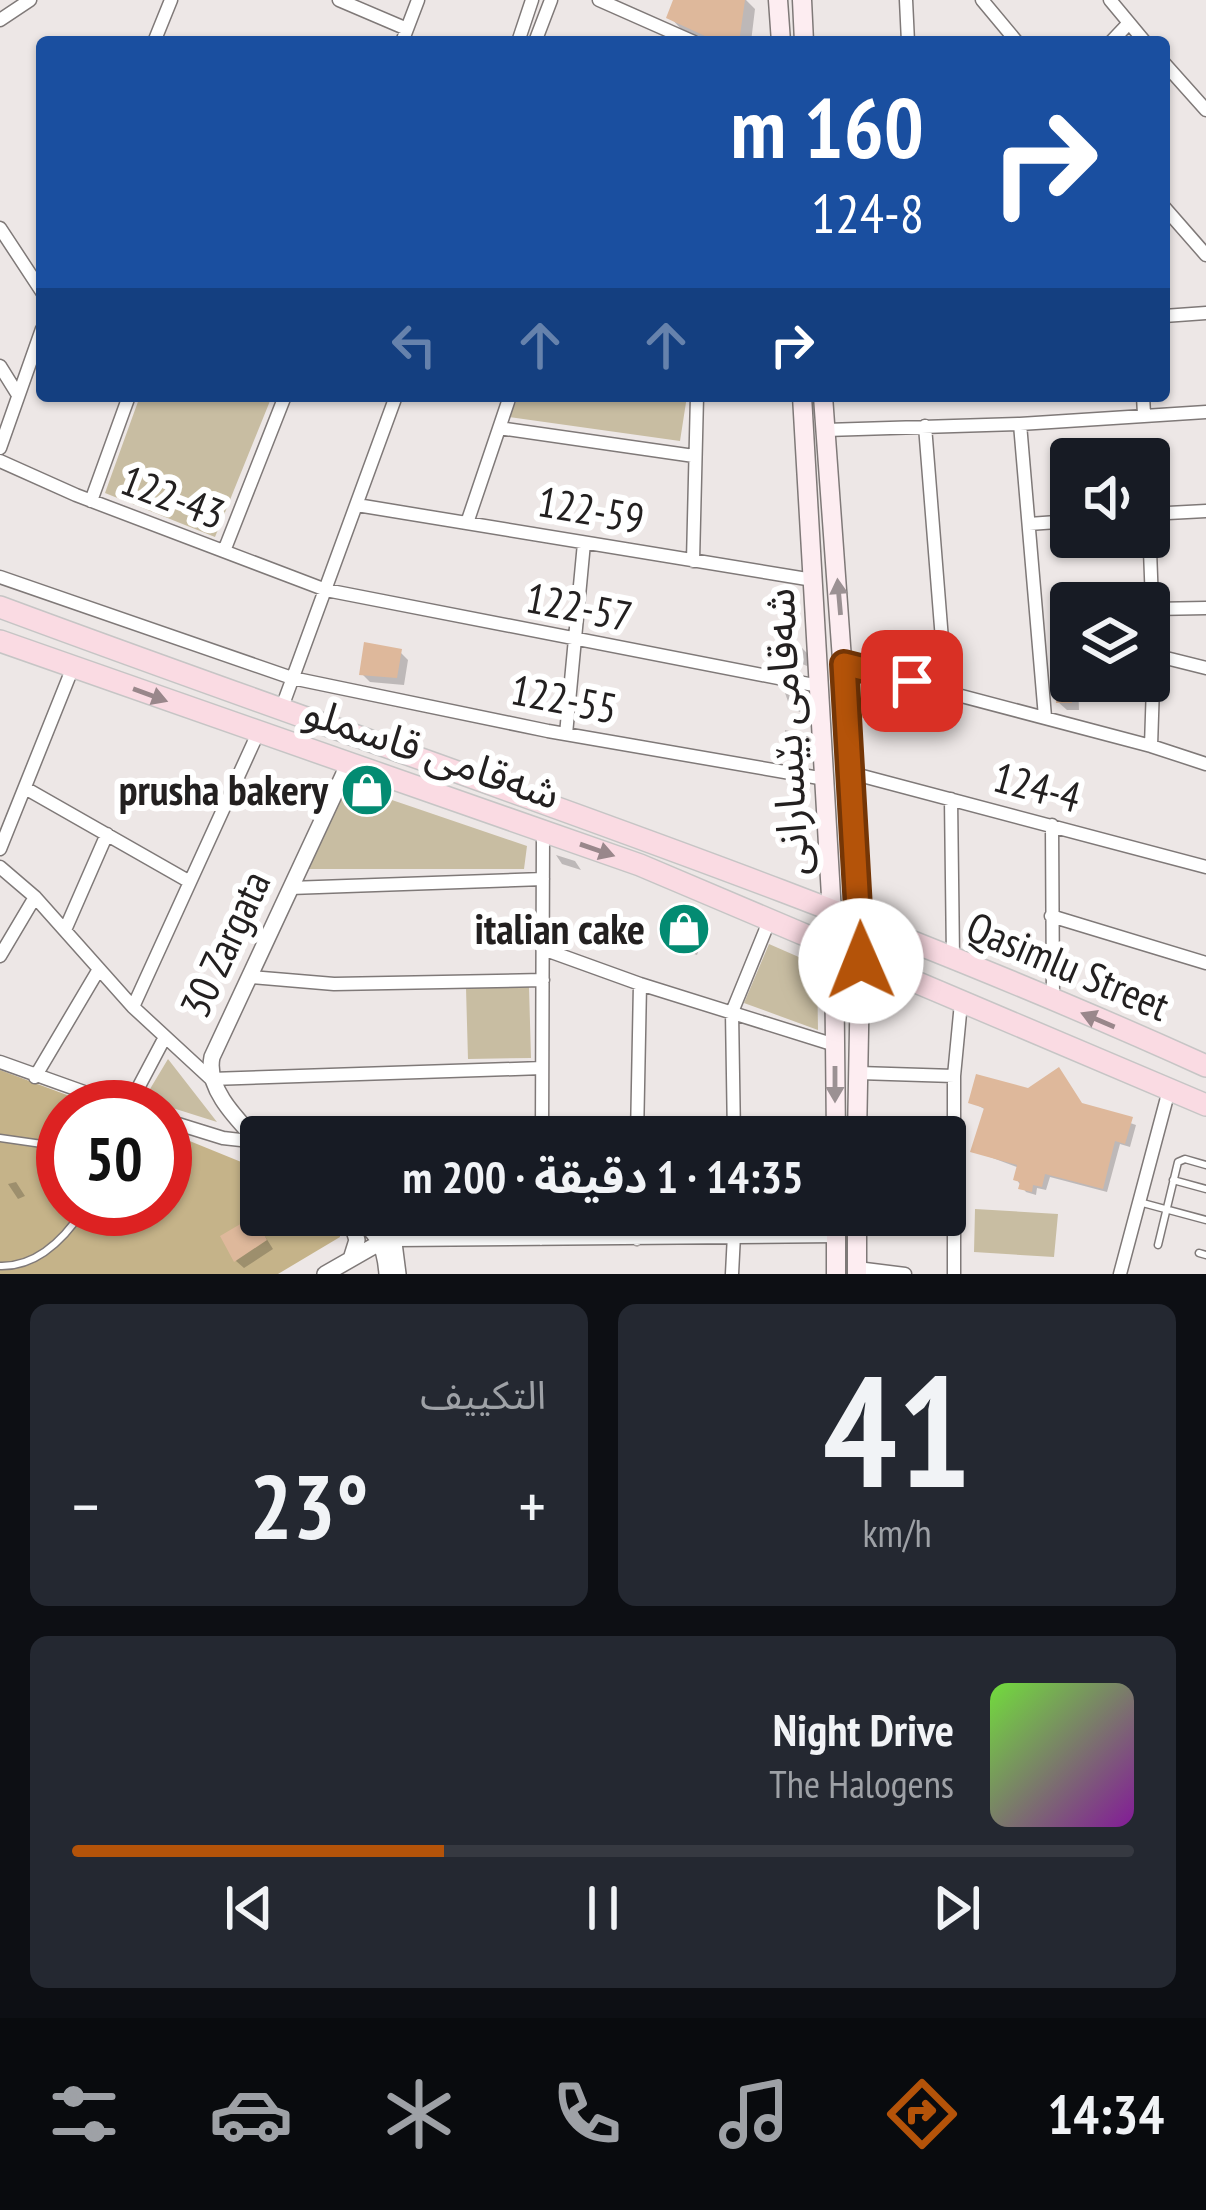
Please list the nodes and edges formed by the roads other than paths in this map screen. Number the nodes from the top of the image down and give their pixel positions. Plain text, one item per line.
1 (30, 0) edge
2 (171, 0) edge
3 (339, 0) edge
4 (418, 0) edge
5 (532, 0) edge
6 (551, 0) edge
7 (598, 0) edge
8 (802, 0) edge
9 (906, 0) edge
10 (982, 0) edge
11 (1110, 0) edge
12 (777, 1) edge
13 (0, 20) edge
14 (1129, 23) junction
15 (405, 35) edge
16 (1005, 35) edge
17 (157, 36) edge
18 (520, 36) edge
19 (537, 36) edge
20 (680, 36) edge
21 (780, 36) edge
22 (804, 36) edge
23 (908, 36) edge
24 (1117, 36) edge
25 (1140, 36) edge
26 (1170, 70) edge
27 (1206, 110) edge
28 (1170, 214) edge
29 (0, 228) edge
30 (1206, 255) edge
31 (36, 283) edge
32 (1206, 313) edge
33 (1170, 316) edge
34 (36, 346) edge
35 (0, 366) edge
36 (18, 395) junction
37 (127, 402) edge
38 (283, 402) edge
39 (394, 402) edge
40 (508, 402) edge
41 (698, 402) edge
42 (798, 402) edge
43 (824, 402) edge
44 (1144, 402) edge
45 (1206, 412) edge
46 (1144, 414) junction
47 (1020, 424) junction
48 (926, 426) junction
49 (499, 428) junction
50 (826, 430) junction
51 (0, 448) edge
52 (694, 456) junction
53 (0, 460) edge
54 (91, 501) junction
55 (357, 505) junction
56 (1206, 511) edge
57 (1170, 513) edge
58 (1050, 522) edge
59 (467, 523) junction
60 (1029, 524) junction
61 (584, 543) junction
62 (224, 551) junction
63 (693, 561) junction
64 (0, 577) edge
65 (814, 580) junction
66 (326, 590) junction
67 (0, 607) edge
68 (1206, 608) edge
69 (1170, 609) edge
70 (574, 640) junction
71 (0, 641) edge
72 (1170, 659) edge
73 (844, 664) junction
74 (73, 668) junction
75 (1206, 668) edge
76 (292, 678) junction
77 (819, 686) junction
78 (946, 689) junction
79 (1152, 702) edge
80 (281, 712) junction
81 (1045, 717) junction
82 (258, 733) junction
83 (566, 734) junction
84 (1151, 746) junction
85 (1206, 764) edge
86 (348, 766) junction
87 (851, 773) junction
88 (825, 779) junction
89 (25, 788) junction
90 (952, 799) junction
91 (1052, 824) junction
92 (543, 832) junction
93 (107, 834) junction
94 (0, 849) edge
95 (0, 867) edge
96 (1206, 867) edge
97 (543, 879) junction
98 (190, 882) junction
99 (290, 887) junction
100 (35, 897) junction
101 (832, 913) junction
102 (1051, 916) junction
103 (770, 918) junction
104 (861, 923) junction
105 (65, 930) junction
106 (834, 948) junction
107 (543, 949) junction
108 (0, 956) edge
109 (953, 960) junction
110 (861, 961) junction
111 (1206, 963) edge
112 (99, 969) junction
113 (251, 977) junction
114 (543, 980) junction
115 (640, 985) junction
116 (1053, 1001) junction
117 (961, 1003) junction
118 (133, 1007) junction
119 (733, 1012) junction
120 (165, 1037) junction
121 (835, 1045) junction
122 (0, 1061) edge
123 (1206, 1066) edge
124 (542, 1067) junction
125 (859, 1073) junction
126 (35, 1076) junction
127 (954, 1076) junction
128 (211, 1079) junction
129 (47, 1080) edge
130 (142, 1080) edge
131 (1169, 1090) junction
132 (1206, 1105) edge
133 (542, 1116) edge
134 (637, 1116) edge
135 (734, 1116) edge
136 (836, 1116) edge
137 (858, 1116) edge
138 (240, 1117) edge
139 (192, 1128) edge
140 (0, 1138) edge
141 (240, 1141) edge
142 (36, 1143) edge
143 (1206, 1165) edge
144 (1173, 1180) junction
145 (1206, 1189) edge
146 (1139, 1202) junction
147 (1167, 1209) junction
148 (1206, 1220) edge
149 (60, 1236) edge
150 (356, 1236) edge
151 (377, 1236) edge
152 (387, 1236) edge
153 (637, 1236) edge
154 (836, 1236) joint
155 (857, 1236) edge
156 (735, 1238) junction
157 (542, 1239) joint
158 (637, 1239) junction
159 (387, 1244) junction
160 (1158, 1245) dead end
161 (0, 1266) edge
162 (348, 1266) edge
163 (857, 1271) edge
164 (325, 1274) edge
165 (387, 1274) edge
166 (398, 1274) edge
167 (732, 1274) edge
168 (836, 1274) edge
169 (905, 1274) edge
170 (954, 1274) edge
171 (1120, 1274) edge

1 - 13 street
2 - 17 street
3 - 15 street
4 - 15 street
5 - 18 street
6 - 19 street
7 - 20 street
8 - 22 main road
9 - 23 street
10 - 16 street
11 - 14 street
12 - 21 main road
14 - 24 street
14 - 25 street
26 - 27 street
28 - 30 street
29 - 31 street
32 - 33 street
34 - 36 street
35 - 36 street
36 - 51 street
37 - 54 street
38 - 62 street
39 - 55 street
40 - 49 street
41 - 52 street
42 - 65 main road, شەقامی بێسارانی
43 - 50 main road, شەقامی بێسارانی
44 - 46 street
45 - 46 street
46 - 47 street
47 - 48 street
47 - 60 street
48 - 50 street
48 - 78 street
49 - 52 street
49 - 59 street
73 -> 50 main road, شەقامی بێسارانی
52 - 63 street
53 - 54 street, 122-43
54 - 62 street, 122-43
55 - 59 street, 122-59
55 - 66 street
56 - 57 street
58 - 60 street
59 - 61 street, 122-59
60 - 81 street
61 - 63 street, 122-59
61 - 70 street
62 - 66 street, 122-43
63 - 65 street, 122-59
64 - 76 street, 122-55
65 - 77 main road, شەقامی بێسارانی
66 - 70 street, 122-57
66 - 76 street
67 - 80 main road, شەقامی قاسملو
68 - 69 street
70 - 77 street, 122-57
70 - 83 street
71 - 74 main road, شەقامی قاسملو
72 - 75 street
73 - 78 street
73 - 87 main road, شەقامی بێسارانی
74 -> 82 main road, شەقامی قاسملو
74 - 89 street
76 - 80 street
76 - 83 street, 122-55
77 - 88 main road, شەقامی بێسارانی
78 - 81 street
79 - 84 street
80 - 101 main road, شەقامی قاسملو
81 - 84 street
82 - 86 main road, شەقامی قاسملو
82 - 98 street
83 - 88 street, 122-55
84 - 85 street
86 - 92 main road, شەقامی قاسملو
86 - 99 street, 30 Zargata
87 - 90 street, 124-4
87 - 104 main road, شەقامی بێسارانی
88 - 101 main road, شەقامی بێسارانی
89 - 93 street
89 - 94 street
90 - 91 street, 124-4
90 - 109 street
91 - 96 street, 124-4
91 - 102 street
92 - 97 street
92 -> 103 main road, شەقامی قاسملو
93 - 98 street
93 - 105 street
95 - 100 street
97 - 99 street
97 - 107 street
98 - 118 street
99 - 113 street, 30 Zargata
100 - 105 street
100 - 108 street
101 - 104 main road, Qasimlu Street
101 - 106 main road, شەقامی بێسارانی
102 - 111 street
102 - 116 street
103 - 106 main road, شەقامی قاسملو
103 - 119 street
104 - 109 main road, Qasimlu Street
104 - 110 main road, شەقامی بێسارانی
105 - 112 street
106 - 110 main road, Qasimlu Street
106 - 121 main road, شەقامی بێسارانی
107 - 114 street
107 - 115 street
109 - 116 main road, Qasimlu Street
110 - 117 main road, Qasimlu Street
110 - 125 main road, شەقامی بێسارانی
112 - 118 street
112 - 126 street
113 - 114 street
113 - 128 street, 30 Zargata
114 - 124 street
115 - 119 street
115 - 134 street
123 -> 116 main road, Qasimlu Street
117 - 127 street
117 - 131 main road, Qasimlu Street
118 - 120 street
119 - 121 street
119 - 135 street
120 - 128 street
120 - 130 street
121 -> 136 main road, شەقامی بێسارانی
122 - 126 street
124 - 128 street
124 - 133 street
125 - 127 street
125 - 137 main road, شەقامی بێسارانی
126 - 129 street
127 - 170 street
128 - 138 street, 30 Zargata
131 - 132 main road, Qasimlu Street
131 - 146 street
139 - 141 street
140 - 142 lane
143 - 144 lane
144 - 145 lane
144 - 147 lane
146 - 147 lane
146 - 171 street
147 - 148 lane
147 - 160 lane
149 - 161 lane
150 - 162 street
151 - 159 street
152 - 159 street
153 - 158 street
154 - 156 street
154 - 168 main road
155 - 163 main road
156 - 158 street
156 - 167 street
157 - 158 street
157 - 159 street
159 - 162 street
159 - 165 street
159 - 166 street
162 - 164 street
163 - 169 street

